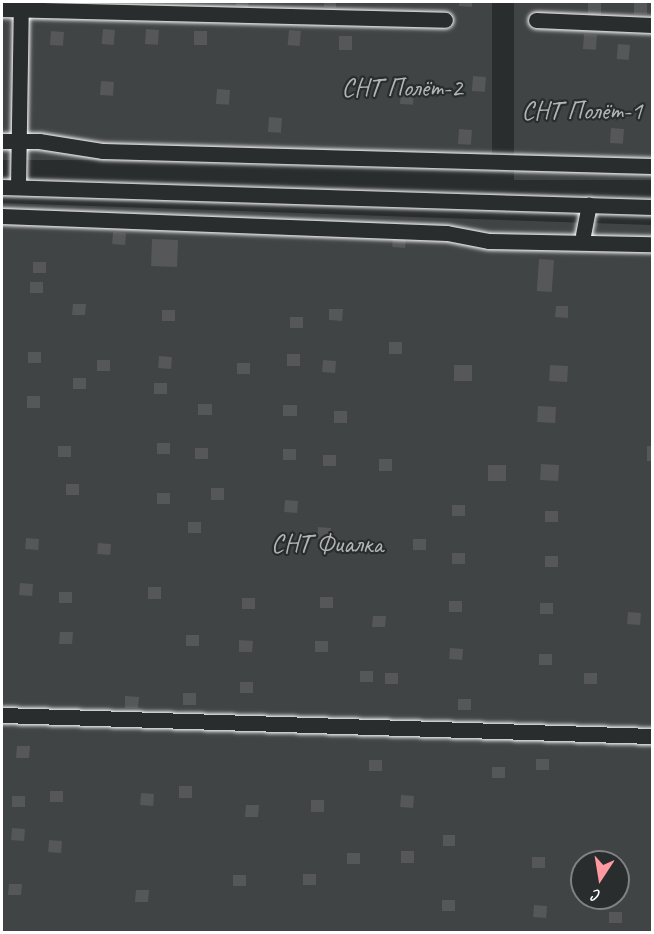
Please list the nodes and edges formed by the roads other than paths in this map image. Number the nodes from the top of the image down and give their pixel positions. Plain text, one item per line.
1 (21, 6) edge
2 (2, 9) edge
3 (446, 20) dead end
4 (536, 20) dead end
5 (652, 25) edge
6 (2, 141) edge
7 (18, 141) junction
8 (652, 166) edge
9 (2, 187) edge
10 (18, 187) junction
11 (589, 205) junction
12 (652, 207) edge
13 (2, 216) edge
14 (583, 235) dead end
15 (652, 244) edge
16 (2, 715) edge
17 (652, 736) edge

1 - 2 street
1 - 3 street
1 - 7 street
4 - 5 street
6 - 7 street
7 - 8 street
7 - 10 street
9 - 10 street
10 - 11 street
11 - 12 street
11 - 14 street
13 - 15 street
16 - 17 street

